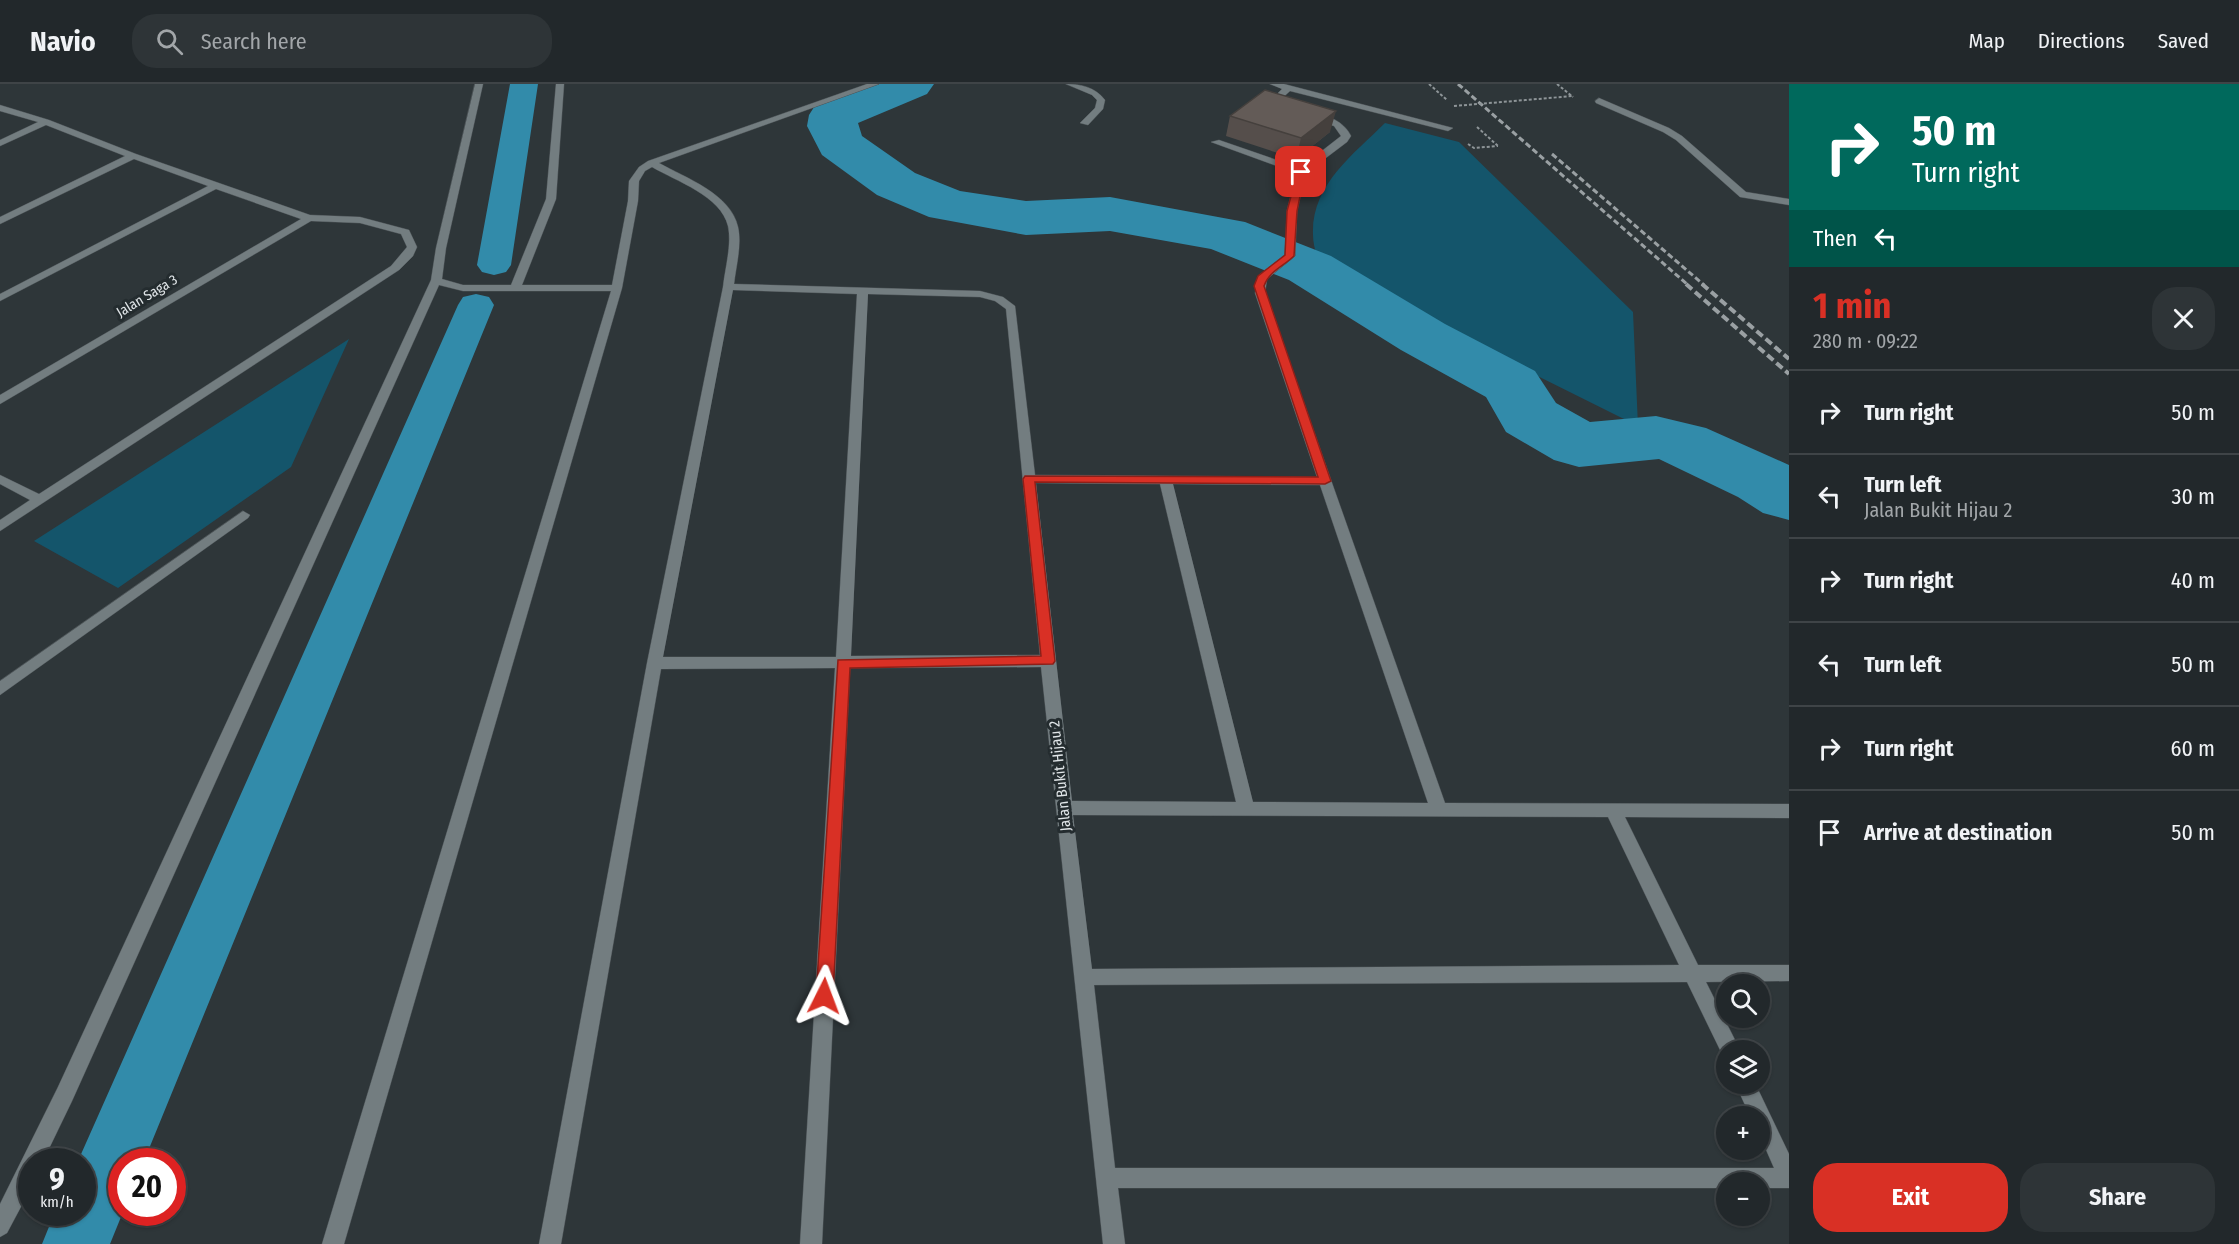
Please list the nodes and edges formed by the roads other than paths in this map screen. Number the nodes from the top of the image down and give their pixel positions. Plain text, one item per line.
1 (479, 84) edge
2 (560, 84) edge
3 (875, 84) edge
4 (1070, 84) edge
5 (1274, 84) edge
6 (1288, 88) junction
7 (1599, 101) dead end
8 (0, 108) edge
9 (46, 122) junction
10 (1085, 123) dead end
11 (1448, 128) dead end
12 (0, 142) edge
13 (1216, 142) dead end
14 (133, 156) junction
15 (651, 163) junction
16 (1301, 172) junction
17 (216, 185) junction
18 (1789, 202) edge
19 (309, 218) junction
20 (0, 221) edge
21 (436, 280) junction
22 (728, 287) junction
23 (515, 288) junction
24 (617, 288) junction
25 (864, 292) junction
26 (0, 298) edge
27 (0, 400) edge
28 (0, 479) edge
29 (1029, 479) junction
30 (1165, 479) junction
31 (1325, 481) junction
32 (40, 500) junction
33 (243, 515) dead end
34 (0, 526) edge
35 (1048, 661) junction
36 (654, 663) junction
37 (843, 663) junction
38 (0, 689) edge
39 (1064, 808) junction
40 (1246, 808) junction
41 (1439, 810) junction
42 (1613, 810) junction
43 (1789, 811) edge
44 (1789, 973) edge
45 (1694, 974) junction
46 (1083, 977) junction
47 (1725, 1040) edge
48 (1750, 1094) edge
49 (39, 1148) edge
50 (1789, 1177) edge
51 (1106, 1178) junction
52 (18, 1190) edge
53 (0, 1226) edge
54 (333, 1244) edge
55 (550, 1244) edge
56 (811, 1244) edge
57 (1114, 1244) edge

1 - 21 street
2 - 23 street
3 - 15 street
4 - 10 street
5 - 6 street
6 - 11 street
6 - 16 street
7 - 18 street
8 - 9 street
9 - 12 street
9 - 14 street
13 - 16 street
14 - 17 street
14 - 20 street
15 - 22 street
15 - 24 street
16 - 31 street
17 - 19 street
17 - 26 street
19 - 27 street, Jalan Saga 3
19 - 32 street
21 - 23 street
21 - 49 street
22 - 25 street
22 - 36 street
23 - 24 street
24 - 54 street
25 - 29 street, Jalan Bukit Hijau 2
25 - 37 street
28 - 32 street
29 - 30 street
29 - 35 street, Jalan Bukit Hijau 2
30 - 31 street
30 - 40 street
31 - 41 street
32 - 34 street
33 - 38 street
35 - 37 street
35 - 39 street, Jalan Bukit Hijau 2
36 - 37 street
36 - 55 street
37 - 56 street
39 - 40 street
39 - 46 street, Jalan Bukit Hijau 2
40 - 41 street
41 - 42 street
42 - 43 street
42 - 45 street
44 - 45 street
45 - 46 street
45 - 47 street
46 - 51 street, Jalan Bukit Hijau 2
48 - 50 street
50 - 51 street
51 - 57 street, Jalan Bukit Hijau 2
52 - 53 street

